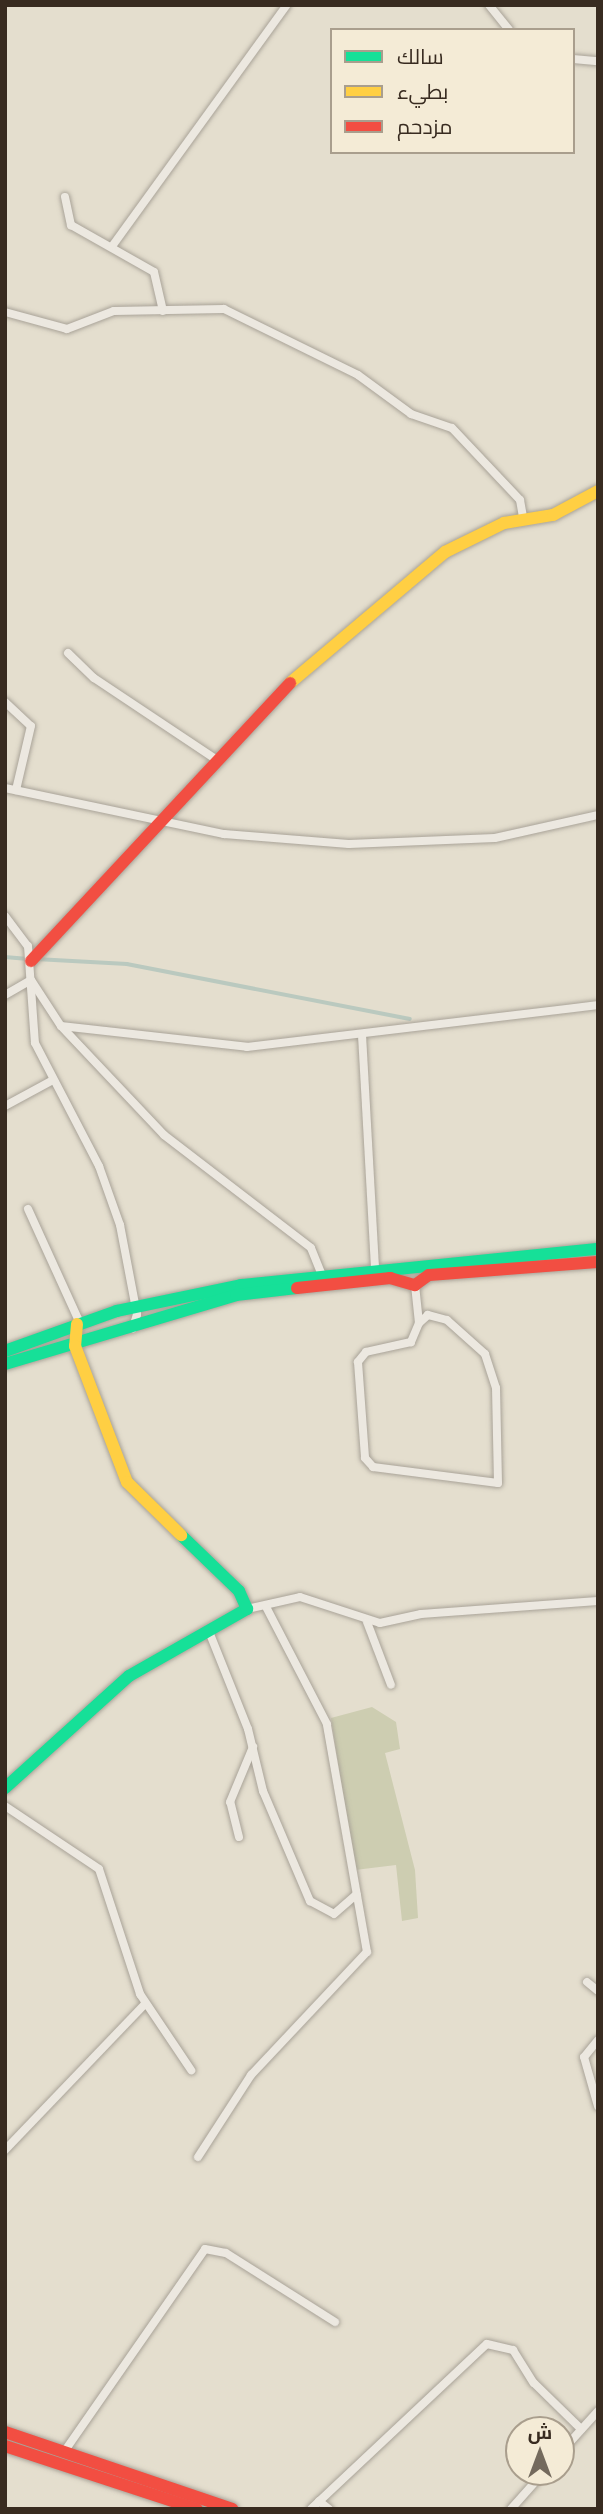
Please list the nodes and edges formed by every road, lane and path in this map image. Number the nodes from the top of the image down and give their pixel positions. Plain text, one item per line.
1 (287, 5) edge
2 (489, 5) edge
3 (507, 28) edge
4 (575, 59) edge
5 (598, 61) edge
6 (65, 197) dead end
7 (113, 245) junction
8 (163, 311) junction
9 (5, 312) edge
10 (598, 491) edge
11 (523, 517) junction
12 (68, 653) dead end
13 (5, 702) edge
14 (217, 760) junction
15 (5, 788) edge
16 (16, 790) junction
17 (598, 814) edge
18 (158, 817) junction
19 (5, 916) edge
20 (31, 961) junction
21 (31, 980) junction
22 (5, 995) edge
23 (598, 1005) edge
24 (61, 1027) junction
25 (362, 1035) junction
26 (51, 1081) junction
27 (5, 1106) edge
28 (29, 1209) dead end
29 (598, 1249) edge
30 (598, 1262) edge
31 (375, 1267) junction
32 (321, 1273) junction
33 (415, 1285) junction
34 (136, 1307) junction
35 (79, 1323) junction
36 (419, 1323) junction
37 (131, 1331) junction
38 (75, 1346) junction
39 (5, 1351) edge
40 (5, 1364) edge
41 (598, 1601) edge
42 (266, 1607) junction
43 (247, 1609) junction
44 (367, 1622) junction
45 (210, 1634) junction
46 (391, 1685) dead end
47 (253, 1747) junction
48 (5, 1788) edge
49 (5, 1805) edge
50 (239, 1837) dead end
51 (358, 1888) junction
52 (587, 1982) dead end
53 (598, 1991) edge
54 (145, 2004) junction
55 (598, 2040) edge
56 (191, 2070) dead end
57 (598, 2106) edge
58 (5, 2150) edge
59 (198, 2157) dead end
60 (335, 2322) dead end
61 (598, 2411) edge
62 (581, 2429) junction
63 (5, 2432) edge
64 (575, 2436) edge
65 (5, 2446) edge
66 (64, 2452) junction
67 (532, 2486) edge
68 (319, 2501) junction
69 (198, 2509) edge
70 (232, 2509) edge
71 (311, 2509) edge
72 (329, 2509) edge
73 (511, 2509) edge

1 - 7 street
2 - 3 street
4 - 5 street
6 - 7 street
7 - 8 street
8 - 9 street
8 - 11 street
10 - 11 street
11 - 14 street
12 - 14 street
13 - 16 street
14 - 18 street
15 - 16 street
16 - 18 street
17 - 18 street
18 - 20 street
19 - 20 street
20 - 21 street
21 - 22 street
21 - 24 street
21 - 26 street
23 - 25 street
24 - 25 street
24 - 32 street
25 - 31 street
26 - 27 street
26 - 34 street
28 - 35 street
29 - 31 street
30 - 33 street
31 - 32 street
32 - 34 street
33 - 36 street
33 - 37 street
34 - 35 street
34 - 37 street
35 - 38 street
35 - 39 street
36 - 36 street
37 - 38 street
38 - 40 street
38 - 43 street
41 - 44 street
42 - 43 street
42 - 44 street
42 - 51 street
43 - 45 street
44 - 46 street
45 - 47 street
45 - 48 street
47 - 50 street
47 - 51 street
49 - 54 street
51 - 59 street
52 - 53 street
54 - 56 street
54 - 58 street
55 - 57 street
60 - 66 street
61 - 62 street
62 - 64 street
62 - 68 street
63 - 66 street
65 - 69 street
66 - 70 street
67 - 73 street
68 - 71 street
68 - 72 street

